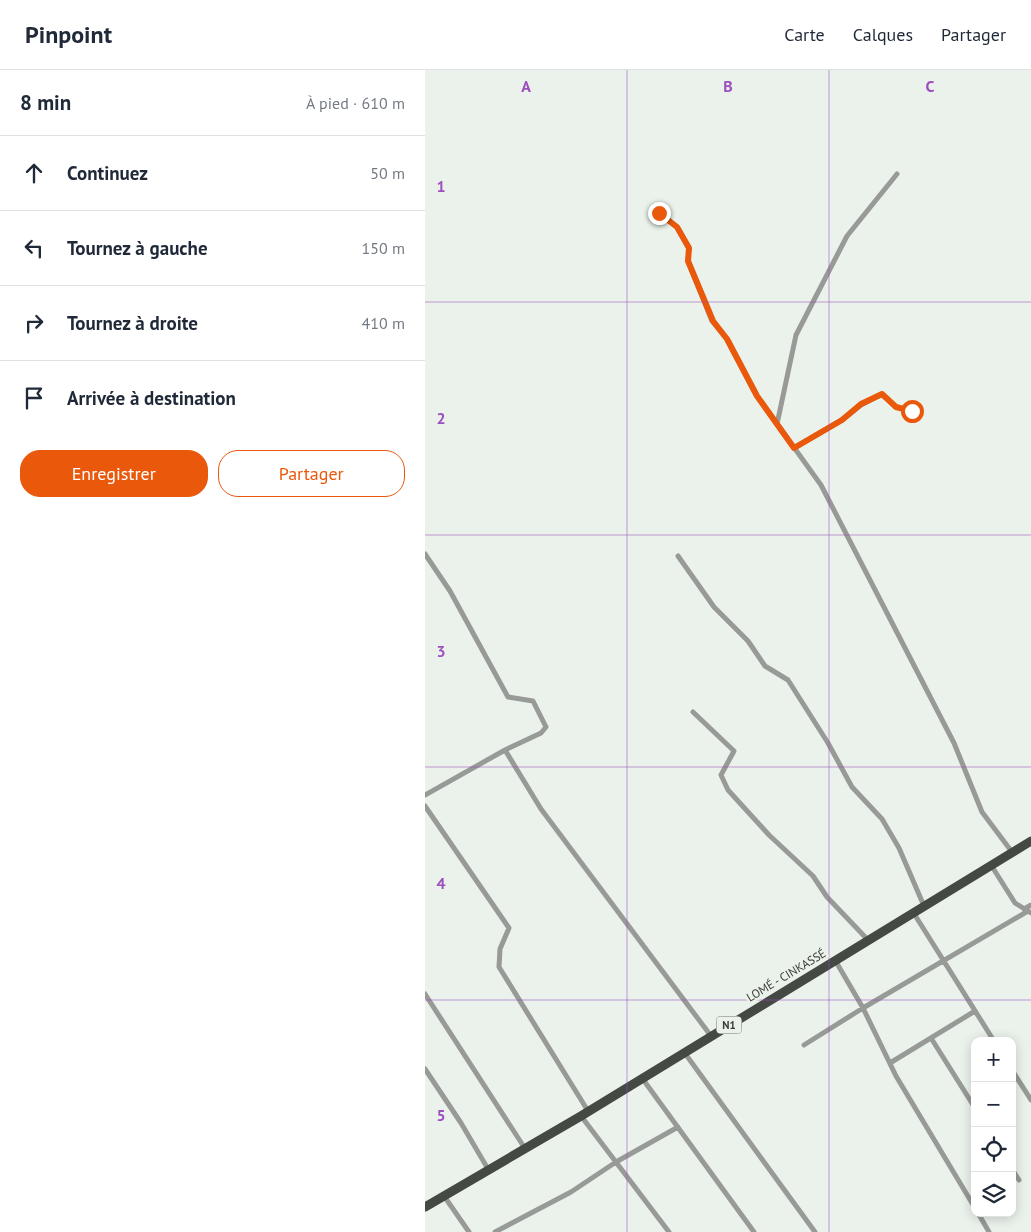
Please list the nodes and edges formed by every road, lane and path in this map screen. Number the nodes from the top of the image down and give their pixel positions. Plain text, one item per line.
1 (897, 174) dead end
2 (659, 213) dead end
3 (912, 411) dead end
4 (777, 424) junction
5 (794, 448) junction
6 (425, 554) edge
7 (678, 556) dead end
8 (693, 712) dead end
9 (505, 750) junction
10 (425, 795) edge
11 (425, 806) edge
12 (1031, 841) edge
13 (1012, 852) junction
14 (991, 865) junction
15 (1031, 905) edge
16 (924, 906) junction
17 (1028, 911) edge
18 (913, 912) junction
19 (868, 940) junction
20 (835, 960) junction
21 (944, 961) junction
22 (425, 994) edge
23 (863, 1008) junction
24 (975, 1010) junction
25 (711, 1036) junction
26 (992, 1037) edge
27 (931, 1038) junction
28 (804, 1046) dead end
29 (684, 1052) junction
30 (889, 1063) junction
31 (425, 1069) edge
32 (1016, 1076) edge
33 (641, 1078) junction
34 (1031, 1100) edge
35 (971, 1102) edge
36 (584, 1113) junction
37 (678, 1127) junction
38 (524, 1148) junction
39 (616, 1162) junction
40 (488, 1169) junction
41 (1014, 1172) edge
42 (1019, 1180) dead end
43 (444, 1195) junction
44 (971, 1201) edge
45 (425, 1207) edge
46 (980, 1217) edge
47 (469, 1232) edge
48 (495, 1232) edge
49 (669, 1232) edge
50 (755, 1232) edge
51 (815, 1232) edge
52 (989, 1232) edge

1 - 4 street
2 - 4 street
3 - 5 street
4 - 5 street
5 - 13 street
6 - 9 street
7 - 16 street
8 - 19 street
9 - 10 street
9 - 25 street
11 - 36 street
12 - 13 highway, LOMÉ - CINKASSÉ / N1
13 - 14 highway, LOMÉ - CINKASSÉ / N1
14 - 16 highway, LOMÉ - CINKASSÉ / N1
14 - 17 street
15 - 17 street
16 - 18 highway, LOMÉ - CINKASSÉ / N1
17 - 21 street
18 - 19 highway, LOMÉ - CINKASSÉ / N1
18 - 21 street
19 - 20 highway, LOMÉ - CINKASSÉ / N1
20 - 23 street
20 - 25 highway, LOMÉ - CINKASSÉ / N1
21 - 23 street
21 - 24 street
22 - 38 street
23 - 28 street
23 - 30 street
24 - 26 street
24 - 27 street
25 - 29 highway, LOMÉ - CINKASSÉ / N1
27 - 30 street
27 - 35 street
29 - 33 highway, LOMÉ - CINKASSÉ / N1
29 - 51 street
30 - 44 street
31 - 40 street
32 - 34 street
33 - 36 highway, LOMÉ - CINKASSÉ / N1
33 - 37 street
36 - 38 highway, LOMÉ - CINKASSÉ / N1
36 - 39 street
37 - 39 street
37 - 50 street
38 - 40 highway, LOMÉ - CINKASSÉ / N1
39 - 48 street
39 - 49 street
40 - 43 highway, LOMÉ - CINKASSÉ / N1
41 - 42 street
43 - 45 highway, LOMÉ - CINKASSÉ / N1
43 - 47 street
46 - 52 street

